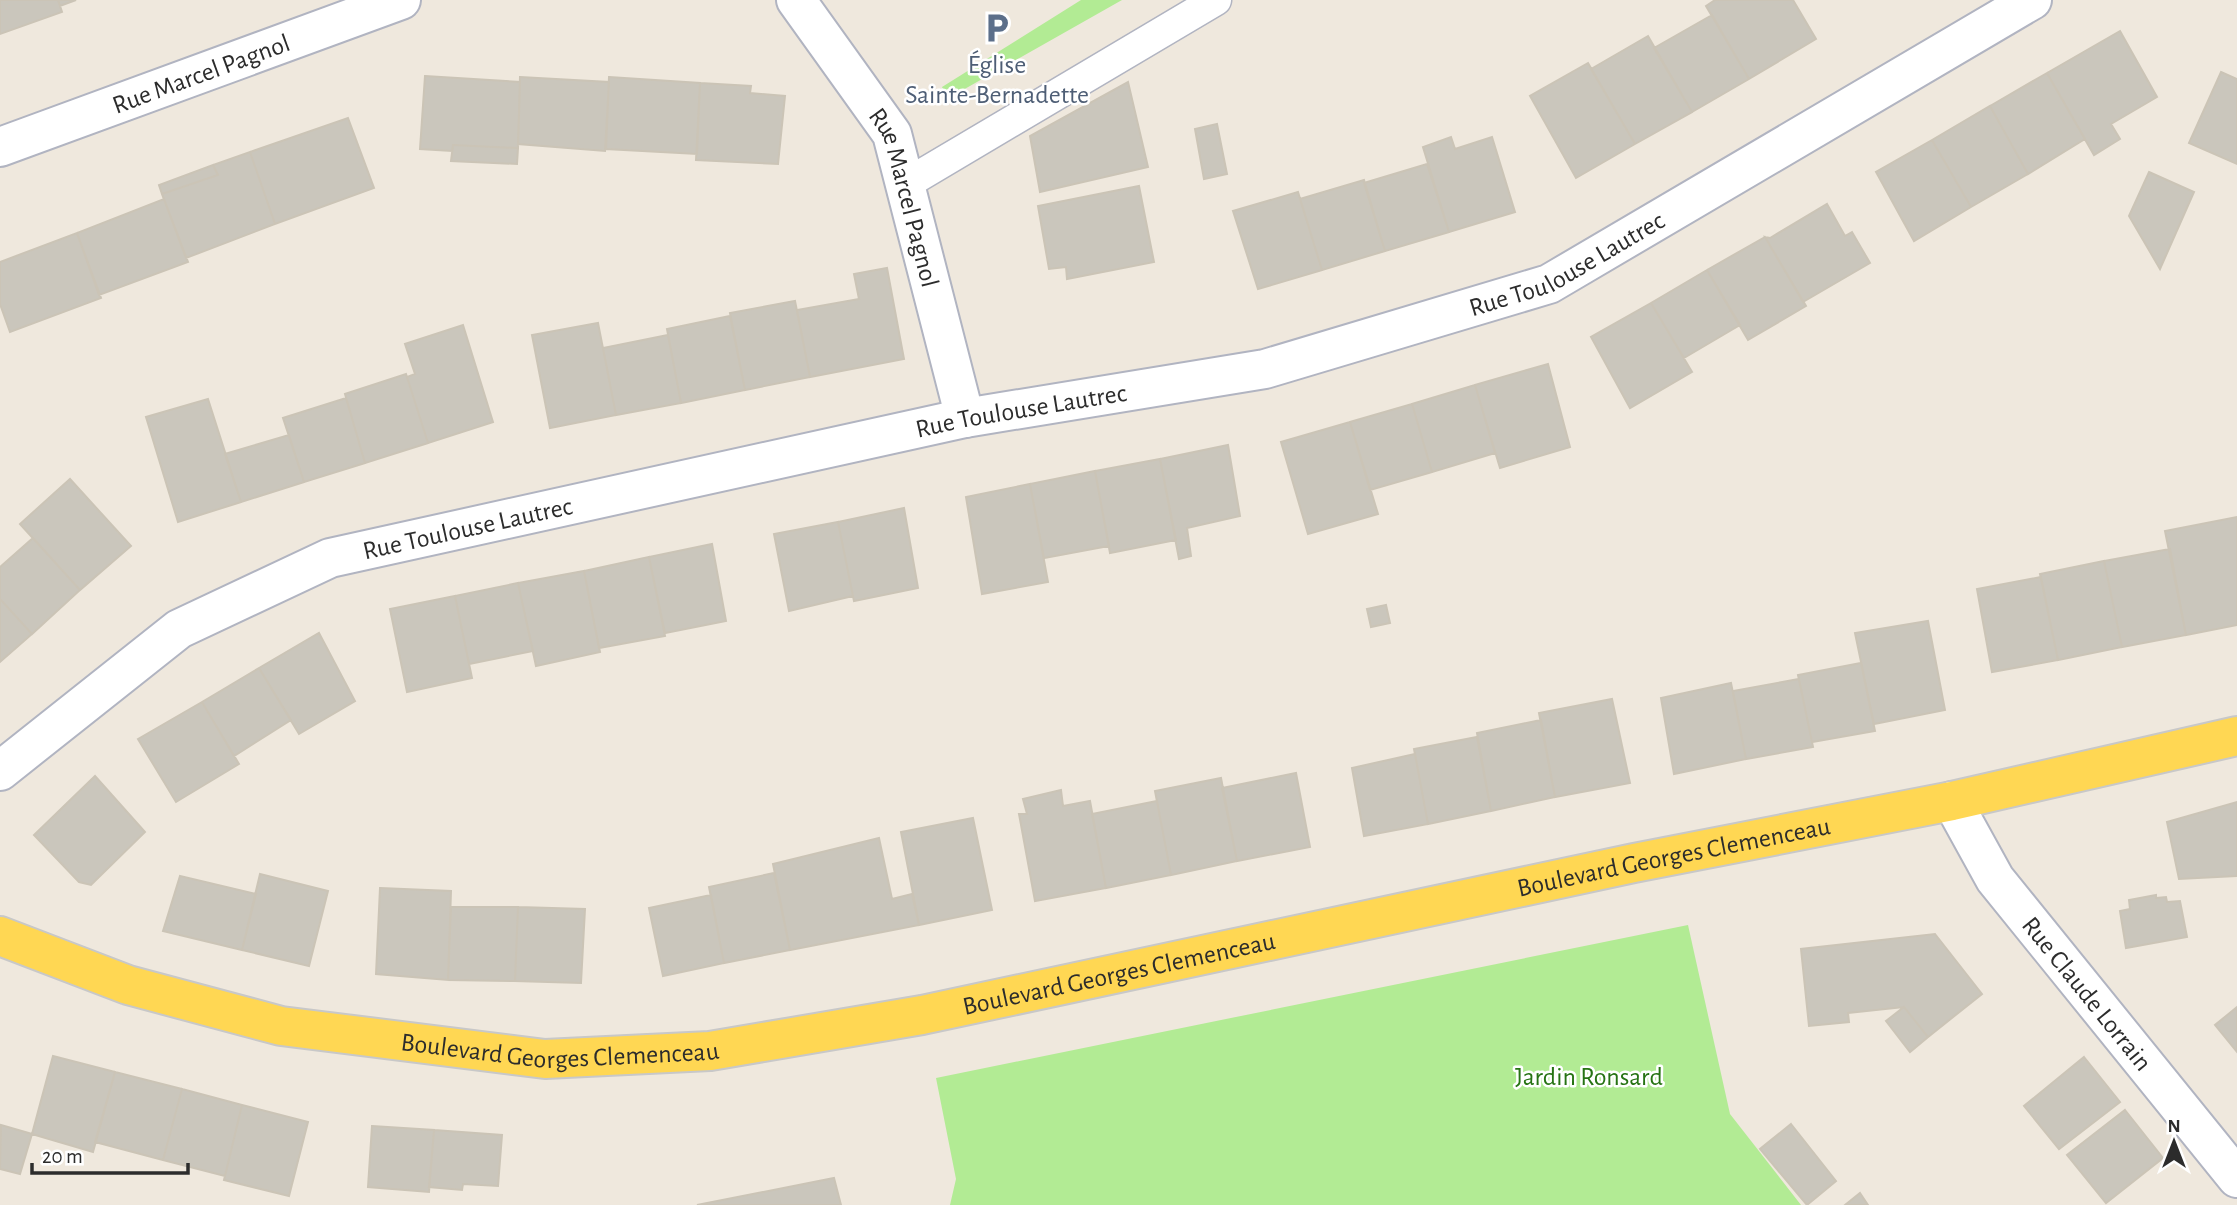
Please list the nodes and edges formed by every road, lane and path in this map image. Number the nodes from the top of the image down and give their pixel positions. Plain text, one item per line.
1 (401, 0) edge
2 (796, 0) edge
3 (1216, 0) edge
4 (2032, 0) edge
5 (0, 148) edge
6 (904, 185) junction
7 (965, 418) junction
8 (2237, 736) edge
9 (0, 771) edge
10 (1952, 801) junction
11 (0, 936) edge
12 (2237, 1178) edge

1 - 5 street, Rue Marcel Pagnol
2 - 6 street, Rue Marcel Pagnol
3 - 6 lane
4 - 7 street, Rue Toulouse Lautrec
6 - 7 street, Rue Marcel Pagnol
7 - 9 street, Rue Toulouse Lautrec
8 - 10 main road, Boulevard Georges Clemenceau
10 - 11 main road, Boulevard Georges Clemenceau
10 - 12 street, Rue Claude Lorrain

